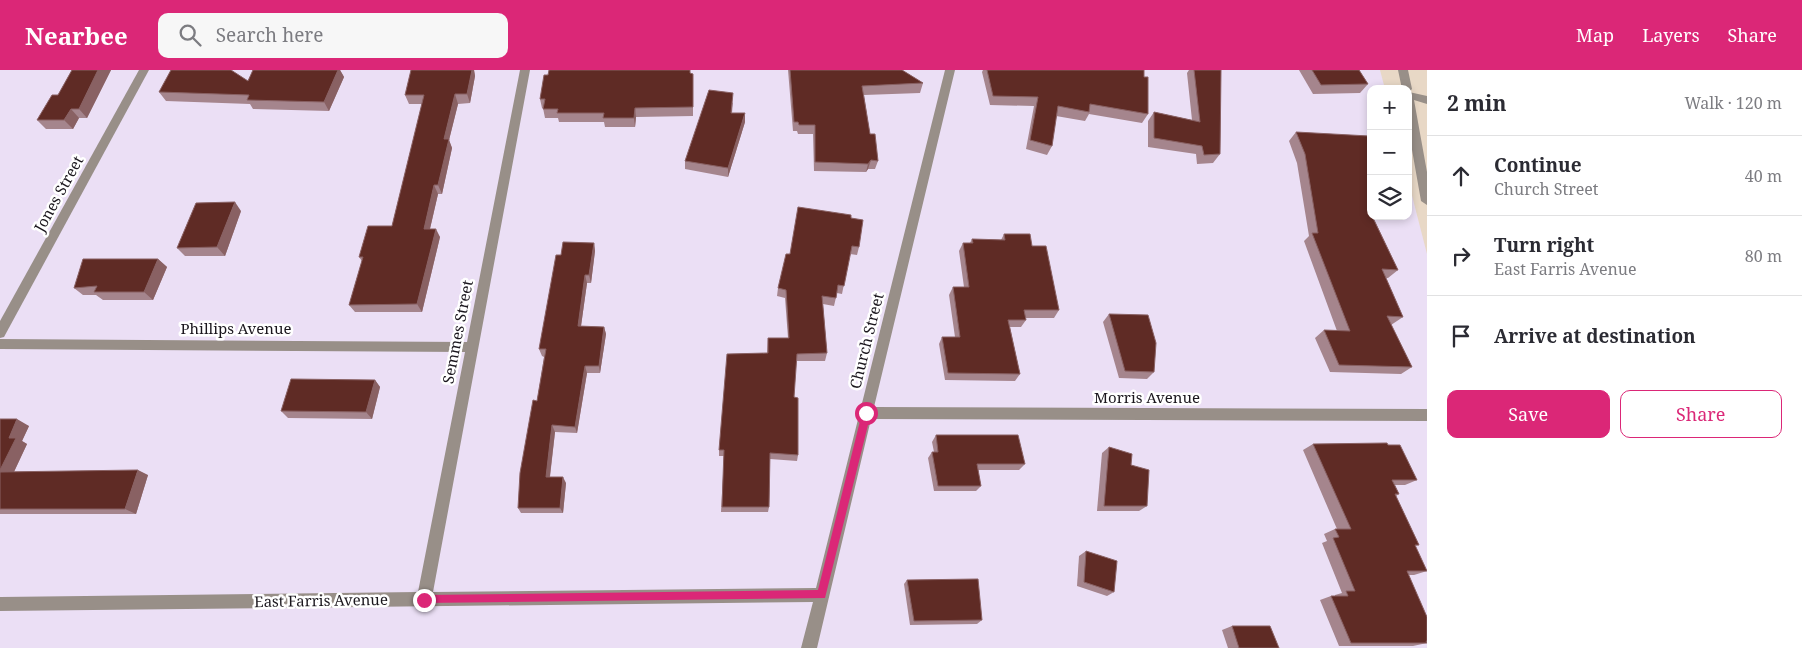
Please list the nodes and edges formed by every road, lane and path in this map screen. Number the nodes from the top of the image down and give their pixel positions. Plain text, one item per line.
1 (144, 70) edge
2 (525, 70) edge
3 (950, 70) edge
4 (1403, 70) edge
5 (1406, 85) edge
6 (1412, 97) edge
7 (1427, 100) edge
8 (1412, 117) edge
9 (1427, 196) edge
10 (0, 333) edge
11 (0, 344) edge
12 (472, 347) junction
13 (866, 413) junction
14 (1427, 415) edge
15 (822, 595) junction
16 (424, 600) junction
17 (0, 604) edge
18 (809, 648) edge

1 - 10 street, Jones Street
2 - 12 street, Semmes Street
3 - 13 street, Church Street
4 - 5 street
6 - 7 street
8 - 9 street
11 - 12 street, Phillips Avenue
12 - 16 street, Semmes Street
13 - 14 street, Morris Avenue
13 - 15 street, Church Street
15 - 16 street, East Farris Avenue
15 - 18 street, Church Street
16 - 17 street, East Farris Avenue

